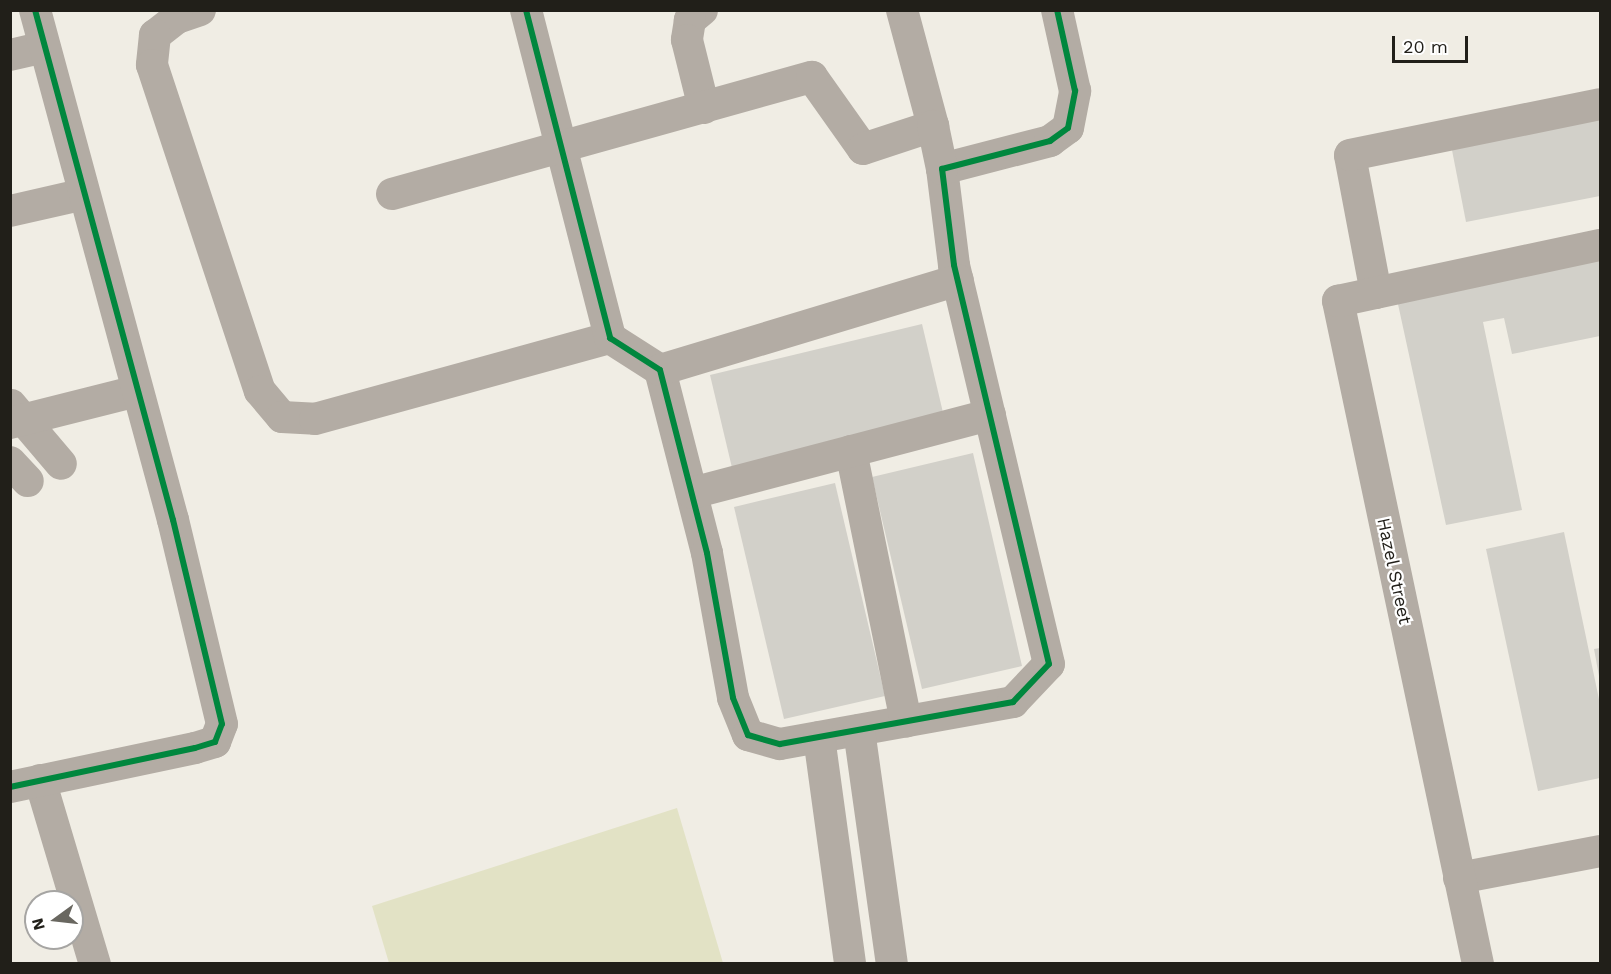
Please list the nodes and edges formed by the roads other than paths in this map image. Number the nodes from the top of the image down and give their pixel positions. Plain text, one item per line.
1 (35, 10) edge
2 (200, 10) edge
3 (525, 10) edge
4 (702, 10) edge
5 (902, 10) edge
6 (1057, 10) edge
7 (44, 47) junction
8 (10, 55) edge
9 (1600, 104) edge
10 (704, 108) junction
11 (933, 126) junction
12 (561, 148) junction
13 (942, 169) junction
14 (84, 194) junction
15 (392, 194) dead end
16 (10, 211) edge
17 (1600, 245) edge
18 (958, 280) junction
19 (1376, 294) junction
20 (610, 338) junction
21 (660, 370) junction
22 (138, 391) junction
23 (990, 415) junction
24 (15, 416) edge
25 (851, 451) junction
26 (61, 464) dead end
27 (692, 493) junction
28 (906, 721) junction
29 (859, 730) junction
30 (819, 737) junction
31 (25, 783) edge
32 (1600, 851) edge
33 (1459, 878) junction
34 (95, 963) edge
35 (850, 963) edge
36 (892, 963) edge
37 (1478, 963) edge

1 - 7 street
2 - 20 street
3 - 12 street
4 - 10 street
5 - 11 street
6 - 13 street
7 - 8 street
7 - 14 street
9 - 19 street
10 - 11 street
10 - 12 street
11 - 13 street
12 - 15 street
12 - 20 street
13 - 18 street
14 - 16 street
14 - 22 street
17 - 19 street, Hazel Street
18 - 21 street
18 - 23 street
19 - 33 street, Hazel Street
20 - 21 street
21 - 27 street
22 - 24 street
22 - 31 street
23 - 25 street
23 - 28 street
24 - 26 street
25 - 27 street
25 - 28 street
27 - 30 street
28 - 29 street
29 - 30 street
29 - 36 street
30 - 35 street
31 - 34 street
32 - 33 street
33 - 37 street, Hazel Street

